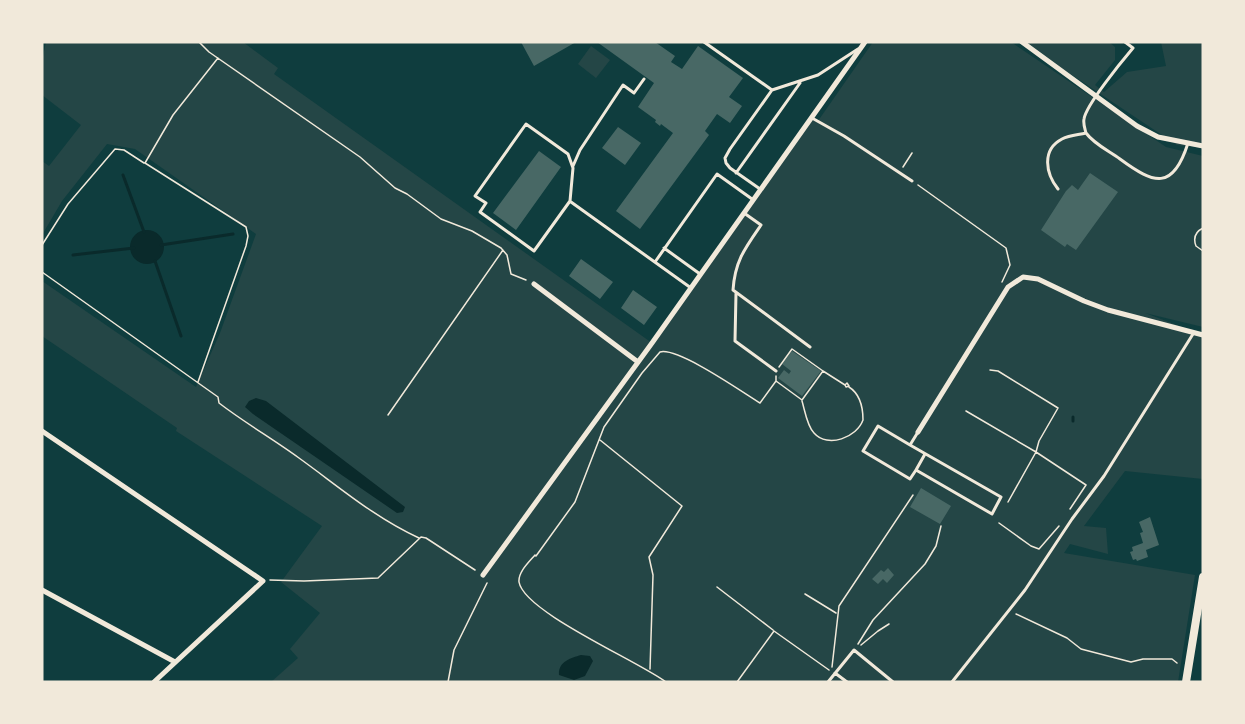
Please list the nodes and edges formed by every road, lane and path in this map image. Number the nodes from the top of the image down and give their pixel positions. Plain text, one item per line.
1 (199, 42) edge
2 (704, 42) edge
3 (1022, 42) edge
4 (1125, 42) edge
5 (864, 44) edge
6 (218, 58) junction
7 (644, 79) dead end
8 (801, 82) junction
9 (772, 90) junction
10 (1096, 97) junction
11 (812, 118) junction
12 (1086, 133) junction
13 (1188, 143) junction
14 (1203, 146) edge
15 (912, 153) dead end
16 (145, 164) junction
17 (573, 168) junction
18 (736, 172) junction
19 (912, 181) junction
20 (761, 189) junction
21 (1058, 189) dead end
22 (753, 200) junction
23 (570, 201) junction
24 (744, 213) junction
25 (1203, 228) edge
26 (42, 245) edge
27 (664, 248) junction
28 (503, 250) junction
29 (1203, 251) edge
30 (655, 262) junction
31 (42, 272) edge
32 (701, 274) junction
33 (534, 284) joint
34 (1002, 286) dead end
35 (691, 288) junction
36 (736, 293) junction
37 (1194, 332) junction
38 (1203, 335) edge
39 (810, 347) dead end
40 (638, 362) junction
41 (990, 370) dead end
42 (776, 371) junction
43 (823, 371) junction
44 (776, 381) junction
45 (198, 382) junction
46 (802, 400) junction
47 (1061, 403) dead end
48 (1058, 408) junction
49 (966, 411) dead end
50 (388, 415) dead end
51 (42, 431) edge
52 (918, 432) joint
53 (600, 440) junction
54 (910, 445) junction
55 (1036, 452) junction
56 (925, 454) junction
57 (915, 470) junction
58 (913, 495) dead end
59 (1008, 502) dead end
60 (1068, 512) dead end
61 (1062, 520) dead end
62 (999, 524) dead end
63 (941, 526) dead end
64 (418, 538) junction
65 (484, 574) junction
66 (1203, 577) edge
67 (263, 581) junction
68 (717, 587) dead end
69 (42, 590) edge
70 (805, 594) dead end
71 (1009, 611) junction
72 (837, 614) junction
73 (890, 624) dead end
74 (774, 631) junction
75 (854, 650) junction
76 (175, 662) junction
77 (1178, 663) dead end
78 (650, 670) junction
79 (835, 673) junction
80 (154, 682) edge
81 (448, 682) edge
82 (666, 682) edge
83 (736, 682) edge
84 (828, 682) edge
85 (847, 682) edge
86 (893, 682) edge
87 (952, 682) edge
88 (1186, 682) edge

1 - 6 path
2 - 9 lane
3 - 10 street
4 - 10 lane
5 - 8 lane
5 - 11 street
6 - 16 path
6 - 28 path
7 - 17 lane
8 - 9 lane
8 - 18 lane
9 - 18 lane
10 - 12 lane
10 - 13 street
11 - 19 lane
11 - 20 street
12 - 13 lane
12 - 21 lane
13 - 14 street
15 - 19 path
16 - 26 path
16 - 45 path
17 - 23 lane
17 - 23 lane
18 - 20 lane
19 - 34 path
20 - 22 street
22 - 24 street
22 - 27 lane
23 - 30 lane
24 - 32 street
24 - 36 lane
25 - 29 path
27 - 30 lane
27 - 32 lane
28 - 33 path
28 - 50 path
30 - 35 lane
31 - 45 path
32 - 35 street
33 - 40 street
35 - 40 street
36 - 39 lane
36 - 42 lane
37 - 38 street
37 - 52 street
37 - 71 lane
40 - 65 street
41 - 48 path
42 - 43 path
42 - 44 path
43 - 46 path
43 - 46 path
44 - 46 path
44 - 53 path
45 - 64 path
47 - 48 path
48 - 55 path
49 - 55 path
51 - 67 street
52 - 54 lane
53 - 78 path
53 - 78 path
54 - 56 lane
54 - 57 lane
55 - 59 path
55 - 60 path
56 - 57 lane
56 - 57 lane
58 - 72 path
61 - 62 path
63 - 75 path
64 - 65 path
64 - 67 path
65 - 81 path
66 - 88 main road
67 - 76 street
68 - 74 path
69 - 76 street
70 - 72 path
71 - 77 path
71 - 87 lane
72 - 79 path
73 - 75 path
74 - 79 path
74 - 83 path
75 - 79 lane
75 - 86 lane
76 - 80 street
78 - 82 path
79 - 84 lane
79 - 85 lane

